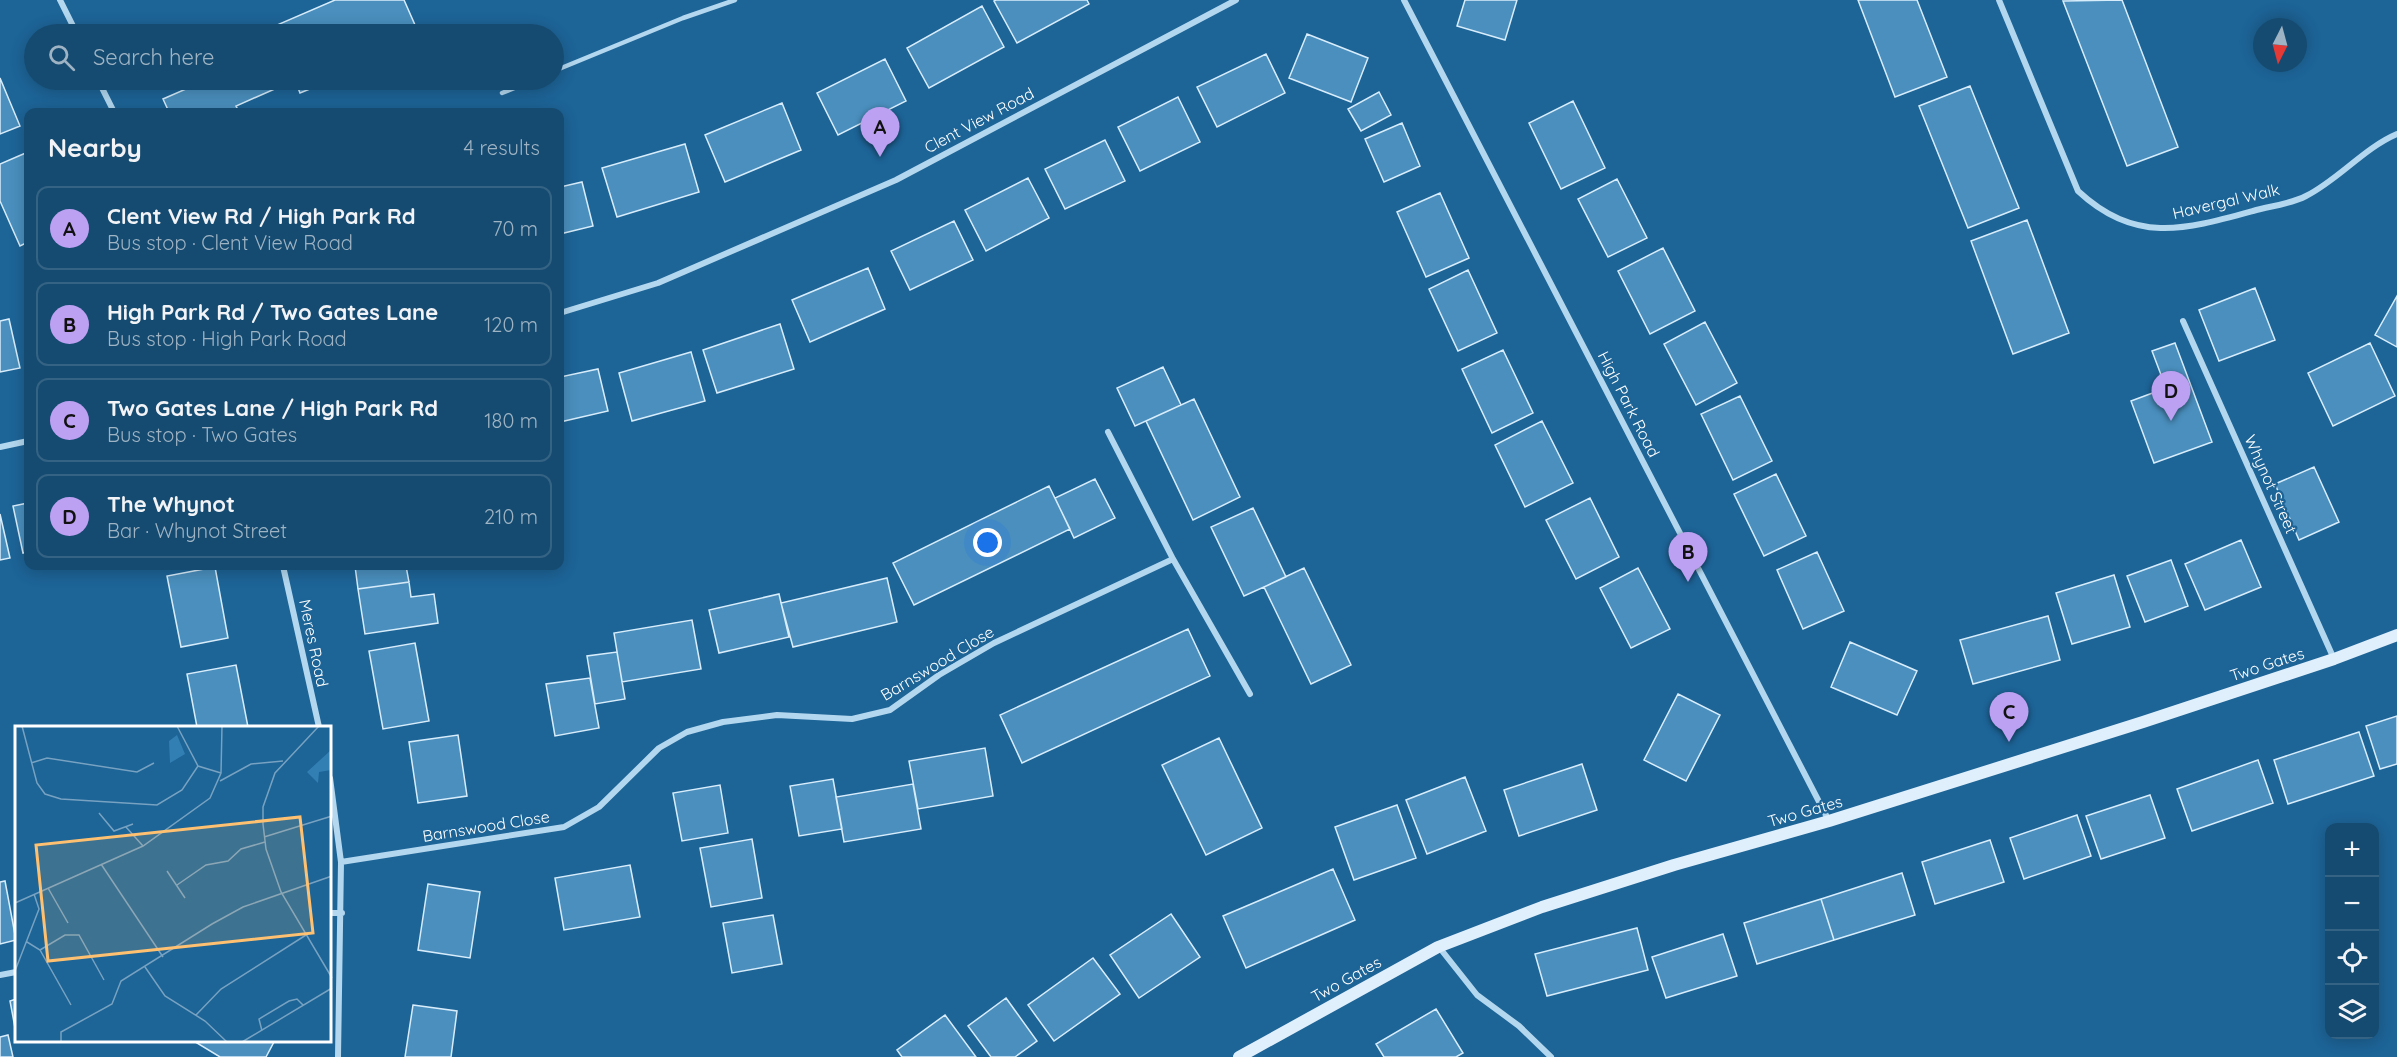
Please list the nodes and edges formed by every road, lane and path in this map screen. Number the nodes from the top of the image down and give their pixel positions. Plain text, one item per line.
1 (60, 0) edge
2 (735, 0) edge
3 (1236, 0) edge
4 (1404, 0) edge
5 (1999, 0) edge
6 (72, 24) edge
7 (564, 67) edge
8 (103, 90) edge
9 (509, 90) edge
10 (502, 93) dead end
11 (112, 108) edge
12 (2397, 135) edge
13 (564, 312) edge
14 (2183, 321) dead end
15 (1108, 432) dead end
16 (24, 442) edge
17 (0, 447) edge
18 (1173, 559) junction
19 (284, 570) edge
20 (2397, 635) edge
21 (2334, 659) junction
22 (1250, 694) dead end
23 (319, 726) edge
24 (332, 793) edge
25 (1829, 821) junction
26 (341, 862) junction
27 (332, 913) edge
28 (342, 913) junction
29 (1438, 947) junction
30 (15, 972) edge
31 (0, 975) edge
32 (338, 1057) edge
33 (1239, 1057) edge
34 (1551, 1057) edge

1 - 6 street
2 - 7 lane
3 - 13 street, Clent View Road
4 - 25 street, High Park Road
5 - 12 street, Havergal Walk
8 - 11 street
9 - 10 lane
14 - 21 street, Whynot Street
15 - 18 street
16 - 17 street
18 - 22 street
18 - 26 street, Barnswood Close
19 - 23 street, Meres Road
20 - 21 street, Two Gates
21 - 25 street, Two Gates
24 - 26 street
25 - 29 street, Two Gates
26 - 28 street
27 - 28 street
28 - 32 street
29 - 33 street, Two Gates
29 - 34 street
30 - 31 street

